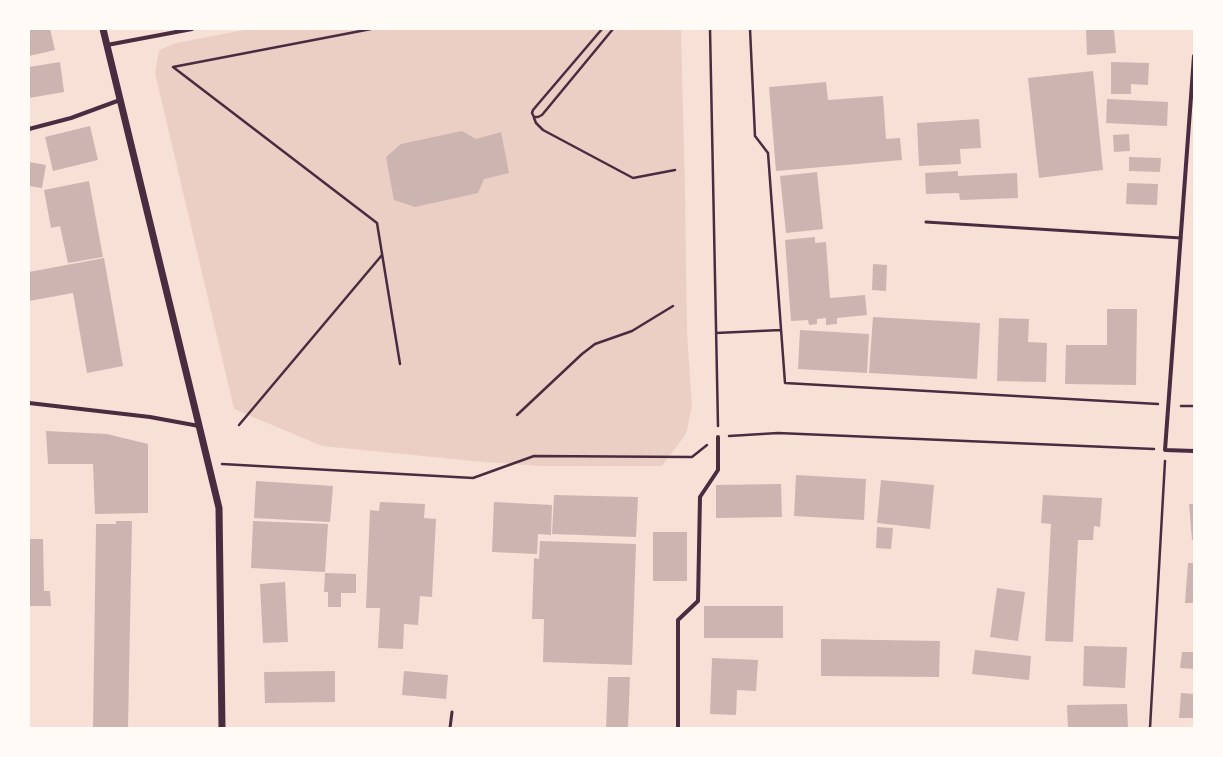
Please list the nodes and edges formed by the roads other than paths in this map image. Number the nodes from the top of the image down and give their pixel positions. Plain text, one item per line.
1 (103, 29) edge
2 (192, 29) edge
3 (107, 45) junction
4 (1194, 56) edge
5 (120, 100) junction
6 (29, 128) edge
7 (926, 222) dead end
8 (1181, 238) junction
9 (29, 403) edge
10 (199, 426) junction
11 (718, 437) road end
12 (1194, 451) edge
13 (452, 712) dead end
14 (222, 728) edge
15 (450, 728) edge
16 (678, 728) edge

1 - 3 street
2 - 3 street
3 - 5 street
4 - 8 street
5 - 6 street
5 - 10 street
7 - 8 lane
8 - 12 street
9 - 10 street
10 - 14 street
11 - 16 street
13 - 15 lane

